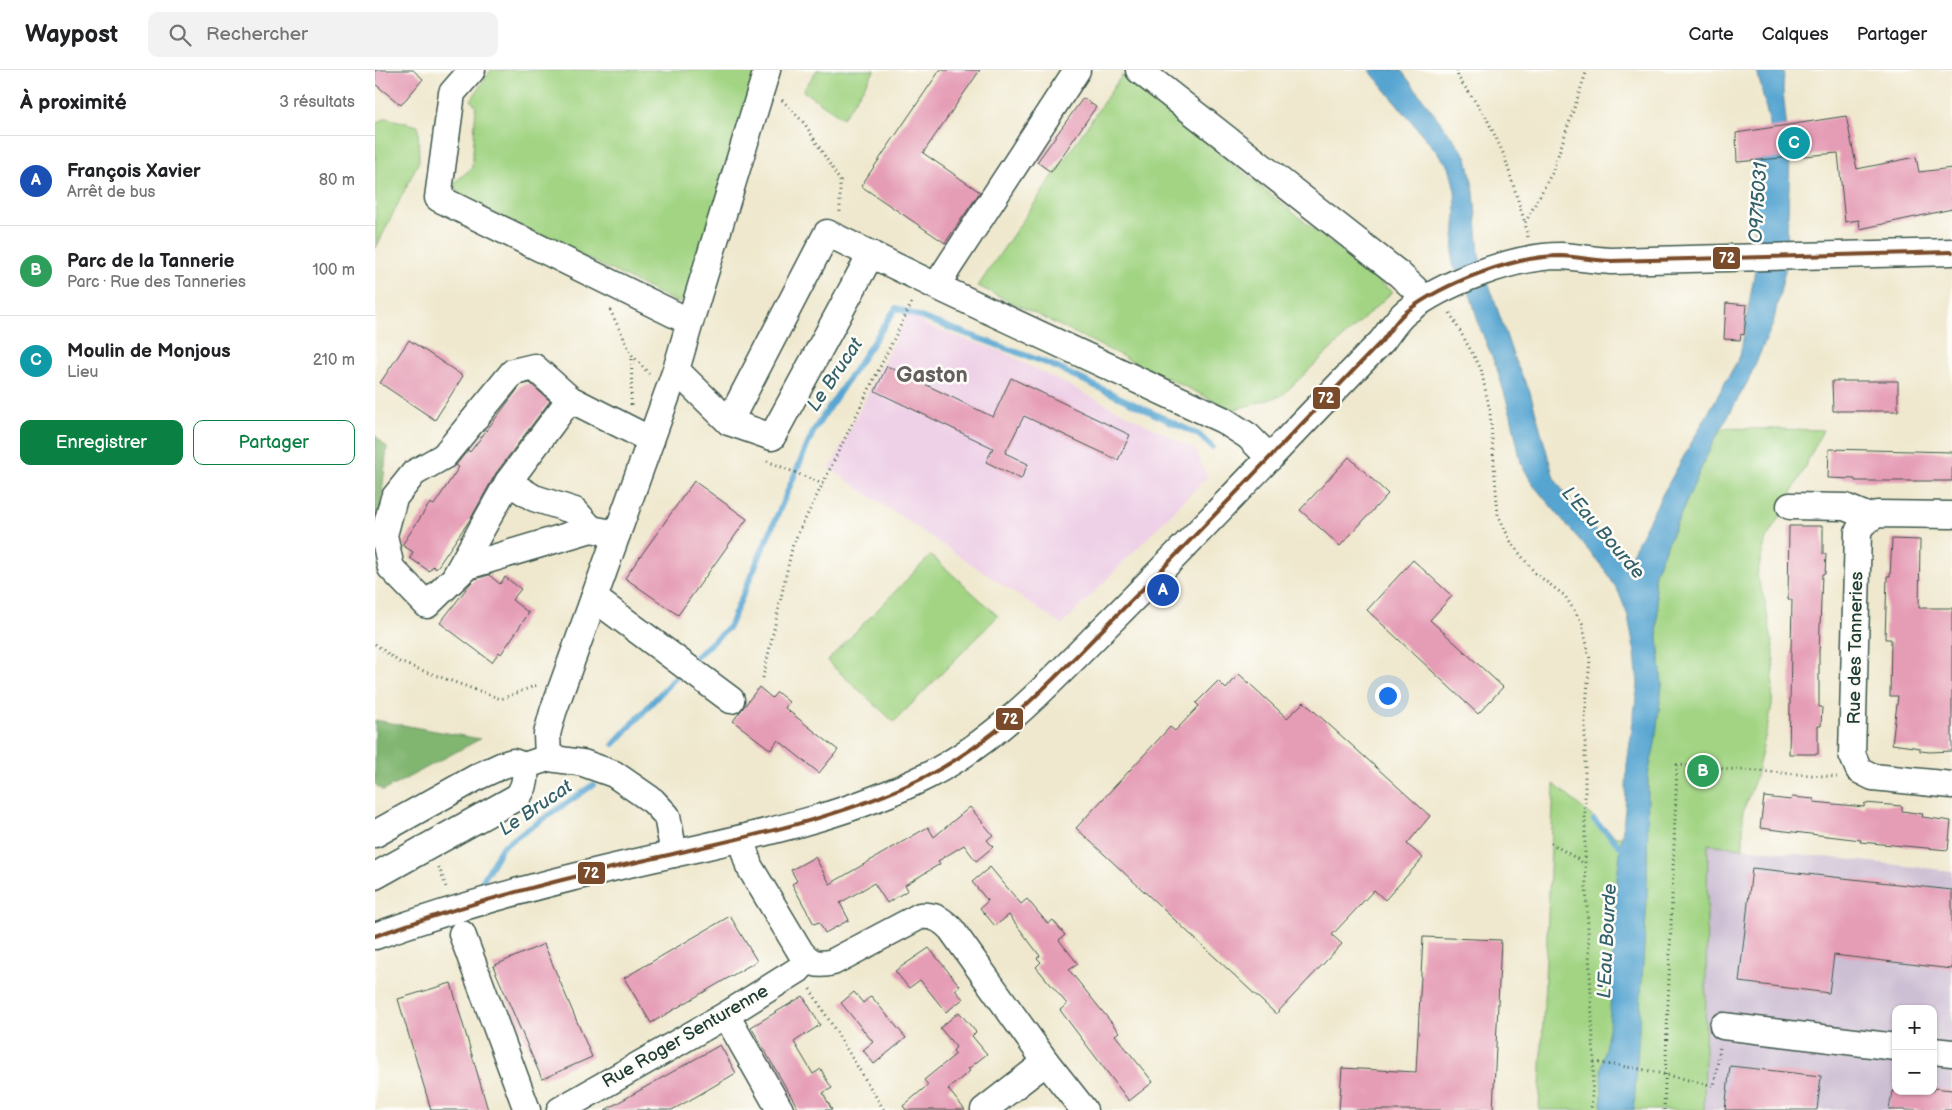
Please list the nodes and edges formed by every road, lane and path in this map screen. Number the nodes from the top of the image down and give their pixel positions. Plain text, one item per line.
1 (472, 70) edge
2 (1077, 70) edge
3 (1139, 70) edge
4 (1457, 70) edge
5 (1587, 70) edge
6 (766, 76) edge
7 (1525, 222) junction
8 (837, 237) junction
9 (1528, 239) dead end
10 (1952, 252) edge
11 (871, 254) junction
12 (929, 283) junction
13 (1453, 299) junction
14 (1421, 301) junction
15 (607, 306) dead end
16 (690, 322) junction
17 (1381, 341) junction
18 (632, 356) junction
19 (674, 376) junction
20 (570, 399) junction
21 (729, 422) junction
22 (641, 435) junction
23 (1270, 458) junction
24 (508, 482) junction
25 (1790, 506) dead end
26 (1952, 515) edge
27 (1869, 517) junction
28 (591, 530) junction
29 (617, 534) junction
30 (455, 578) junction
31 (594, 598) junction
32 (375, 644) edge
33 (567, 674) junction
34 (763, 678) dead end
35 (731, 700) dead end
36 (536, 762) junction
37 (1859, 770) junction
38 (1952, 785) edge
39 (375, 834) edge
40 (741, 839) junction
41 (1551, 843) dead end
42 (674, 854) junction
43 (1585, 864) junction
44 (375, 876) edge
45 (462, 934) dead end
46 (375, 936) edge
47 (803, 965) junction
48 (726, 1014) junction
49 (1723, 1026) joint
50 (1892, 1047) edge
51 (1937, 1051) edge
52 (1952, 1053) edge
53 (1046, 1062) junction
54 (1593, 1062) junction
55 (1664, 1074) junction
56 (527, 1110) edge
57 (560, 1110) edge
58 (780, 1110) edge
59 (884, 1110) edge
60 (984, 1110) edge
61 (1084, 1110) edge
62 (1591, 1110) edge
63 (1664, 1110) edge

1 - 16 street
2 - 12 street
3 - 14 street
4 - 7 path
5 - 7 path
6 - 8 path
6 - 16 street
7 - 9 path
8 - 11 street
8 - 21 street
10 - 13 street
11 - 12 street
11 - 21 street
12 - 23 street
12 - 34 path
13 - 14 street
13 - 17 street
13 - 43 path
14 - 17 street
15 - 18 path
16 - 19 street
17 - 23 street
18 - 19 path
18 - 22 path
19 - 21 street
19 - 22 street
20 - 22 street
20 - 24 street
20 - 30 street
22 - 29 street
23 - 40 street
24 - 28 street
24 - 30 street
25 - 27 street
26 - 27 street
27 - 37 street, Rue des Tanneries
28 - 29 street
28 - 30 street
29 - 31 street
31 - 33 street
31 - 35 street
32 - 33 path
33 - 36 street
36 - 39 street
36 - 42 street
36 - 44 street
37 - 38 street
37 - 55 path
40 - 42 street
40 - 47 street
41 - 43 path
42 - 46 street
43 - 54 path
45 - 56 street
47 - 48 street, Rue Roger Senturenne
47 - 53 street
47 - 59 path
48 - 57 street, Rue Roger Senturenne
48 - 58 street
49 - 50 street
49 - 55 path
51 - 52 street
53 - 60 street
53 - 61 street
54 - 55 path
54 - 62 path
55 - 63 path

